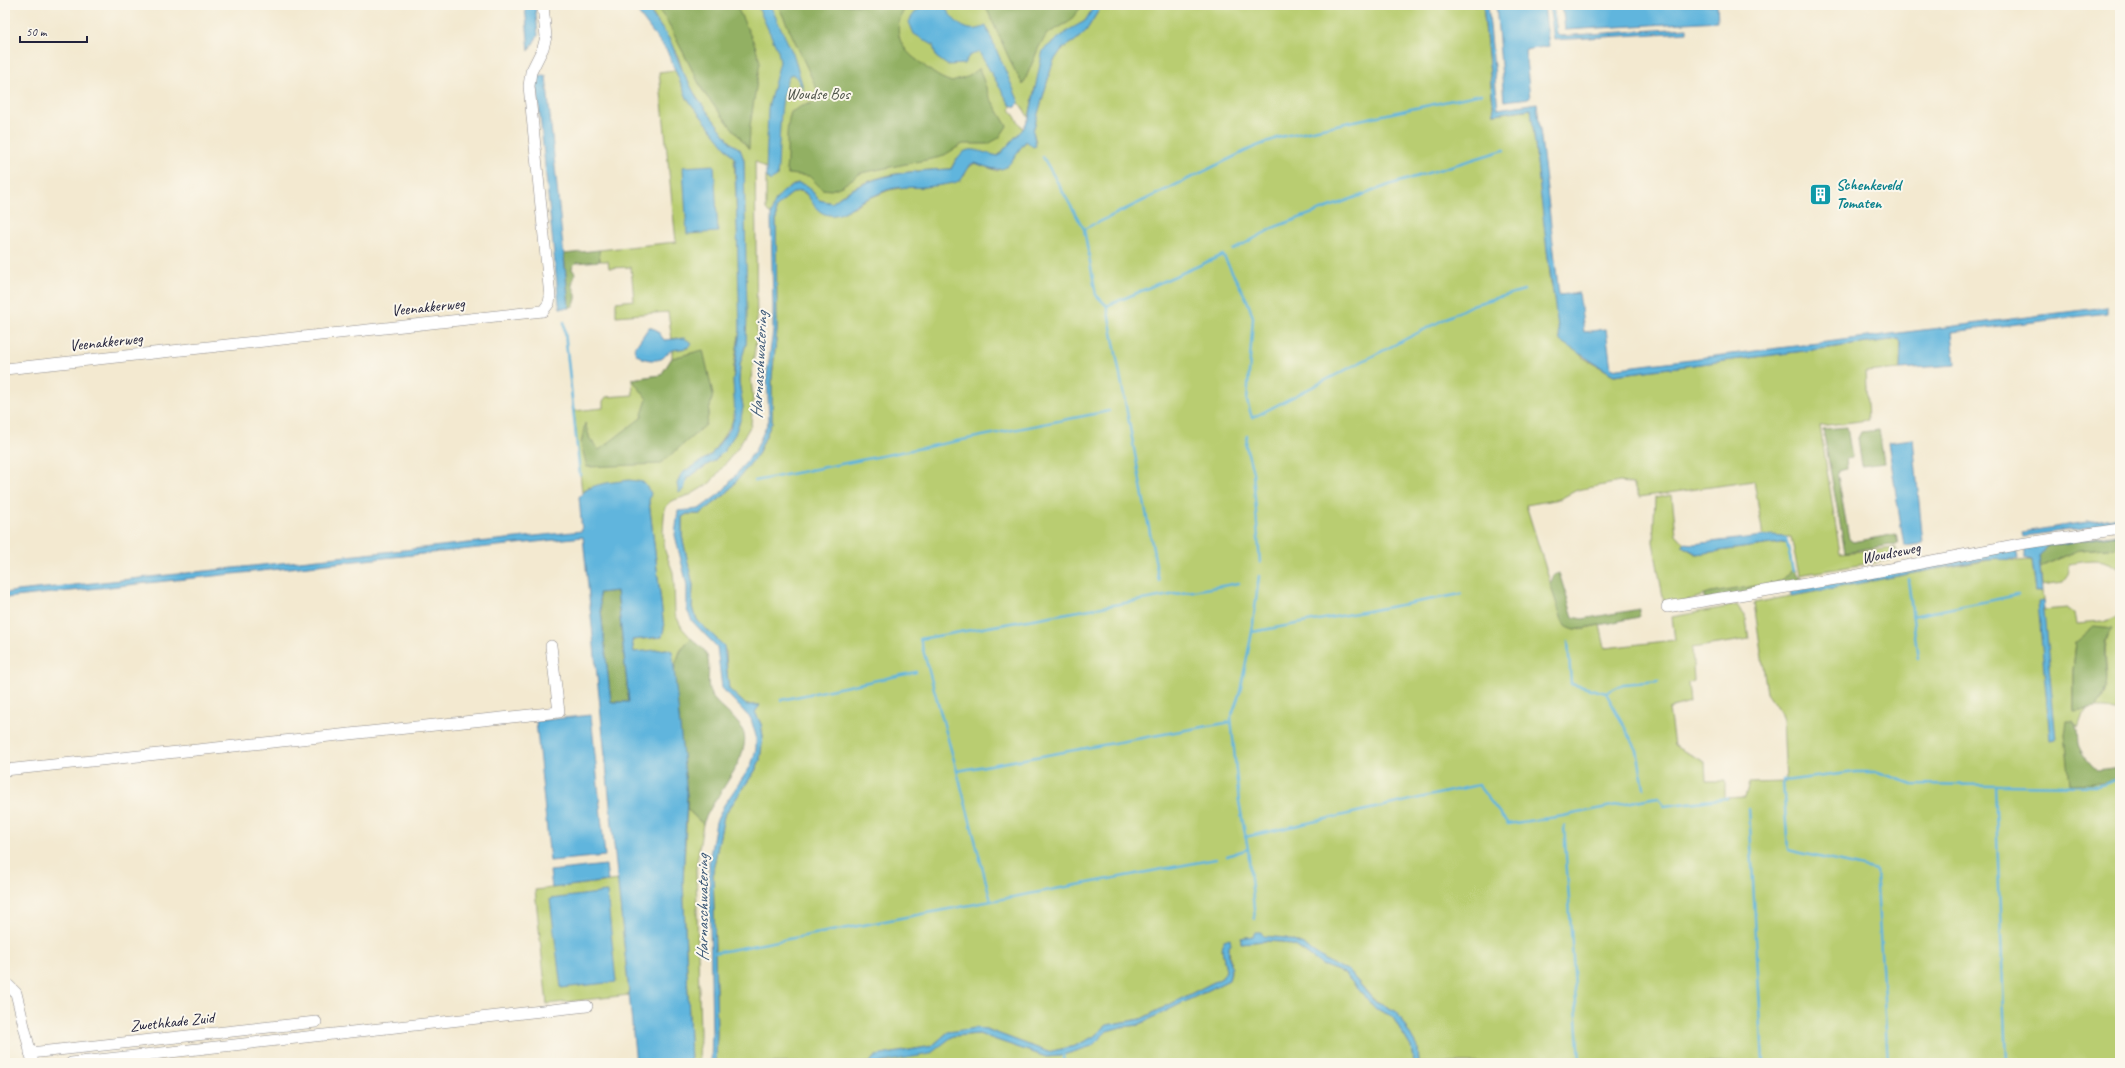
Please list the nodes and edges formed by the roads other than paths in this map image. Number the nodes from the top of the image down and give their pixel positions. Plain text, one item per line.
1 (543, 5) edge
2 (5, 369) edge
3 (2120, 528) edge
4 (1667, 607) dead end
5 (551, 646) dead end
6 (5, 770) edge
7 (5, 982) edge
8 (586, 1006) dead end
9 (316, 1022) dead end
10 (32, 1058) edge
11 (71, 1063) edge

1 - 2 street, Veenakkerweg
3 - 4 street, Woudseweg
5 - 6 street
7 - 10 street, Zwethkade Zuid
8 - 11 street, Zwethkade Zuid
9 - 10 street, Zwethkade Zuid

